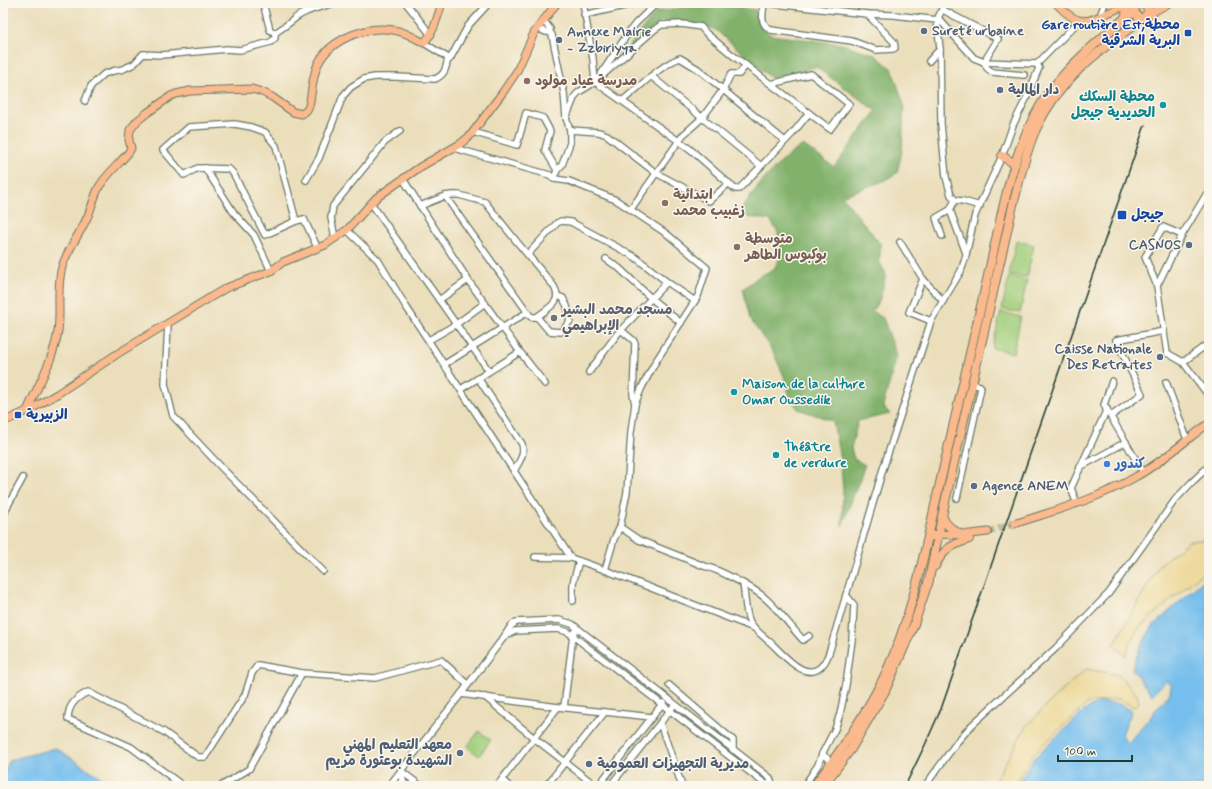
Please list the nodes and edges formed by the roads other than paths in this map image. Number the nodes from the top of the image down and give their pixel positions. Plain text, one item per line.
1 (264, 3) edge
2 (335, 3) edge
3 (406, 3) edge
4 (442, 3) edge
5 (489, 3) edge
6 (557, 3) edge
7 (583, 3) edge
8 (638, 3) edge
9 (657, 3) edge
10 (765, 3) edge
11 (945, 3) edge
12 (1056, 3) edge
13 (1105, 3) edge
14 (1168, 3) edge
15 (1136, 6) edge
16 (943, 10) junction
17 (867, 14) junction
18 (584, 15) junction
19 (1100, 16) junction
20 (1146, 16) junction
21 (1125, 18) junction
22 (938, 19) junction
23 (543, 20) junction
24 (1080, 20) junction
25 (537, 28) junction
26 (550, 28) dead end
27 (275, 33) junction
28 (431, 35) junction
29 (424, 43) junction
30 (940, 49) junction
31 (448, 58) junction
32 (930, 61) dead end
33 (984, 62) junction
34 (1037, 64) junction
35 (746, 65) junction
36 (1024, 75) dead end
37 (651, 76) junction
38 (595, 82) junction
39 (771, 84) junction
40 (723, 90) junction
41 (85, 101) dead end
42 (622, 101) junction
43 (809, 114) junction
44 (566, 118) junction
45 (702, 118) junction
46 (570, 130) junction
47 (400, 131) dead end
48 (473, 132) junction
49 (679, 141) junction
50 (785, 141) junction
51 (454, 148) junction
52 (1002, 156) junction
53 (1015, 164) junction
54 (760, 166) junction
55 (205, 168) junction
56 (557, 170) junction
57 (656, 173) junction
58 (403, 179) junction
59 (554, 179) junction
60 (306, 180) dead end
61 (729, 184) junction
62 (1209, 190) edge
63 (445, 196) junction
64 (955, 200) junction
65 (371, 203) junction
66 (420, 206) junction
67 (980, 206) junction
68 (631, 209) junction
69 (950, 210) junction
70 (296, 221) junction
71 (347, 230) junction
72 (1182, 235) junction
73 (942, 236) dead end
74 (336, 238) junction
75 (900, 242) dead end
76 (317, 248) junction
77 (966, 253) junction
78 (528, 254) junction
79 (606, 258) dead end
80 (271, 271) junction
81 (923, 279) junction
82 (468, 280) junction
83 (667, 282) junction
84 (1157, 286) junction
85 (559, 299) junction
86 (652, 299) junction
87 (439, 300) junction
88 (943, 300) junction
89 (695, 301) junction
90 (485, 303) junction
91 (526, 312) junction
92 (537, 318) junction
93 (931, 321) junction
94 (681, 323) junction
95 (168, 324) junction
96 (456, 325) junction
97 (503, 327) junction
98 (621, 330) junction
99 (1164, 331) junction
100 (429, 340) junction
101 (1209, 343) edge
102 (471, 347) junction
103 (520, 352) junction
104 (1183, 362) junction
105 (445, 364) junction
106 (489, 371) junction
107 (589, 372) dead end
108 (478, 378) junction
109 (1112, 382) dead end
110 (1166, 382) dead end
111 (545, 384) dead end
112 (972, 384) junction
113 (461, 389) junction
114 (1209, 396) edge
115 (635, 404) junction
116 (1107, 410) junction
117 (27, 411) junction
118 (1111, 416) junction
119 (3, 422) edge
120 (1209, 423) edge
121 (1187, 439) junction
122 (1126, 442) junction
123 (1209, 466) edge
124 (1080, 467) junction
125 (514, 471) junction
126 (1143, 472) junction
127 (23, 478) dead end
128 (957, 498) dead end
129 (1077, 504) junction
130 (942, 516) junction
131 (3, 518) edge
132 (1014, 524) tunnel mouth
133 (620, 526) junction
134 (935, 536) junction
135 (967, 537) junction
136 (535, 557) dead end
137 (571, 558) junction
138 (578, 561) junction
139 (606, 570) junction
140 (323, 571) dead end
141 (743, 584) junction
142 (928, 584) junction
143 (846, 595) junction
144 (573, 601) dead end
145 (754, 628) junction
146 (578, 629) junction
147 (573, 635) junction
148 (809, 636) dead end
149 (504, 637) junction
150 (302, 673) junction
151 (468, 685) junction
152 (669, 685) dead end
153 (461, 694) junction
154 (485, 697) junction
155 (667, 698) junction
156 (689, 702) junction
157 (662, 704) junction
158 (675, 704) junction
159 (561, 707) junction
160 (682, 710) junction
161 (670, 711) junction
162 (605, 712) junction
163 (653, 716) junction
164 (678, 717) junction
165 (662, 721) junction
166 (534, 738) junction
167 (733, 750) junction
168 (822, 754) junction
169 (565, 761) junction
170 (832, 762) junction
171 (401, 771) junction
172 (502, 780) junction
173 (183, 786) edge
174 (221, 786) edge
175 (389, 786) edge
176 (405, 786) edge
177 (421, 786) edge
178 (497, 786) edge
179 (509, 786) edge
180 (546, 786) edge
181 (597, 786) edge
182 (610, 786) edge
183 (682, 786) edge
184 (773, 786) edge
185 (804, 786) edge
186 (814, 786) edge
187 (823, 786) edge
188 (925, 786) edge

1 - 27 street
2 - 27 street
3 - 28 street
4 - 28 main road
5 - 31 street
6 - 23 main road
7 - 18 street
8 - 18 street
9 - 38 street
10 - 17 street
10 - 17 street
11 - 16 street
12 - 24 main road
13 - 19 street
14 - 20 highway
15 - 19 main road
15 - 20 highway
15 - 20 highway
15 - 21 highway
15 - 21 highway
16 - 22 street
16 - 33 street
17 - 22 street
18 - 38 street
19 - 24 main road
20 - 112 highway
21 - 53 highway
22 - 30 street
22 - 33 street
23 - 25 main road
23 - 26 street
24 - 34 street
25 - 44 street
25 - 48 main road
27 - 41 street
28 - 29 main road
29 - 31 street
29 - 117 main road
30 - 32 street
30 - 64 street
31 - 60 street
33 - 34 street
33 - 36 street
34 - 52 street
35 - 38 street
35 - 39 street
35 - 40 street
37 - 40 street
37 - 42 street
37 - 45 street
38 - 42 street
38 - 44 street
39 - 43 street
39 - 43 street
40 - 45 street
40 - 50 street
42 - 49 street
43 - 50 street
44 - 46 street
45 - 49 street
45 - 54 street
46 - 56 street
46 - 57 street
47 - 74 street
48 - 51 main road
48 - 56 street
49 - 57 street
49 - 61 street
50 - 54 street
51 - 58 main road
51 - 59 street
52 - 53 highway
52 - 67 street
53 - 134 highway
54 - 61 street
55 - 70 street
55 - 70 street
55 - 80 street
56 - 59 street
57 - 61 street
57 - 68 street
58 - 65 main road
58 - 66 street
59 - 68 street
62 - 72 street
63 - 66 street
63 - 78 street
63 - 91 street
64 - 67 street
64 - 69 street
65 - 71 main road
65 - 87 street
66 - 82 street
67 - 77 street
68 - 89 street
69 - 73 street
69 - 77 street
70 - 76 street
71 - 74 main road
71 - 100 street
72 - 84 street
72 - 84 street
74 - 76 main road
75 - 81 street
76 - 80 main road
77 - 88 street
78 - 83 street
78 - 85 street
79 - 86 street
80 - 95 main road
81 - 88 street
81 - 93 street
82 - 87 street
82 - 90 street
83 - 86 street
83 - 89 street
84 - 99 street
85 - 92 street
85 - 92 street
86 - 94 street
86 - 98 street
87 - 96 street
88 - 93 street
89 - 94 street
90 - 96 street
90 - 97 street
91 - 92 street
91 - 97 street
93 - 143 street
94 - 115 street
95 - 117 main road
95 - 140 street
96 - 100 street
96 - 102 street
97 - 102 street
97 - 103 street
98 - 107 street
98 - 115 street
99 - 104 street
99 - 118 street
100 - 105 street
101 - 104 street
102 - 105 street
102 - 106 street
103 - 106 street
103 - 111 street
104 - 114 street
105 - 113 street
106 - 108 street
108 - 113 street
108 - 125 street
109 - 116 street
110 - 121 street
112 - 128 street
112 - 130 highway
113 - 125 street
115 - 133 street
116 - 118 street
116 - 124 street
117 - 119 main road
118 - 122 street
120 - 121 main road
121 - 126 main road
122 - 124 street
122 - 126 street
123 - 188 street
124 - 129 street
125 - 137 street
126 - 129 main road
127 - 131 street
129 - 132 main road
130 - 134 highway
130 - 135 highway
133 - 139 street
133 - 141 street
134 - 135 main road
134 - 142 highway
134 - 170 highway
135 - 142 highway
136 - 137 street
137 - 138 street
138 - 139 street
138 - 144 street
139 - 145 street
141 - 145 street
141 - 148 street
142 - 187 highway
143 - 145 street
143 - 168 street
146 - 147 street
146 - 149 street
146 - 155 street
147 - 149 street
147 - 157 street
147 - 159 street
149 - 151 street
150 - 151 street
150 - 173 street
150 - 174 street
151 - 153 street
152 - 156 street
153 - 154 street
153 - 171 street
154 - 159 street
154 - 166 street
155 - 157 street
155 - 158 street
156 - 160 street
156 - 167 street
157 - 161 street
157 - 163 street
158 - 160 street
158 - 161 street
159 - 162 street
159 - 166 street
160 - 167 street
161 - 164 street
161 - 165 street
162 - 163 street
162 - 169 street
163 - 165 street
163 - 181 street
164 - 165 street
164 - 184 street
165 - 182 street
165 - 183 street
166 - 169 street
166 - 172 street
167 - 184 street
168 - 170 street
168 - 185 street
169 - 180 street
169 - 181 street
170 - 186 highway
171 - 175 street
171 - 176 street
171 - 177 street
172 - 178 street
172 - 179 street

